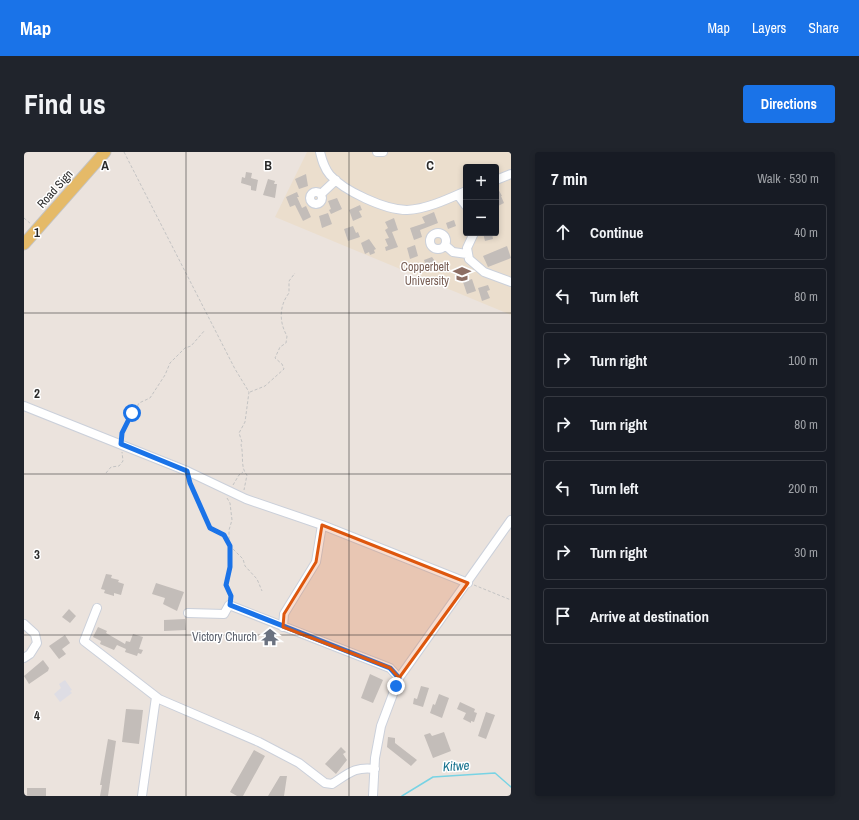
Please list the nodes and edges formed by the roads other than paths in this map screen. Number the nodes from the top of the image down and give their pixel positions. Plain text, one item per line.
1 (105, 152) edge
2 (322, 152) edge
3 (377, 152) edge
4 (383, 152) edge
5 (511, 174) edge
6 (499, 179) edge
7 (336, 180) junction
8 (462, 193) edge
9 (321, 194) dead end
10 (473, 236) edge
11 (24, 244) edge
12 (445, 245) dead end
13 (467, 254) junction
14 (511, 282) edge
15 (24, 406) edge
16 (511, 520) edge
17 (322, 525) junction
18 (468, 583) junction
19 (97, 608) dead end
20 (188, 613) dead end
21 (24, 624) edge
22 (283, 626) junction
23 (24, 658) edge
24 (399, 678) junction
25 (156, 697) junction
26 (375, 769) junction
27 (142, 796) edge
28 (373, 796) edge

1 - 11 main road, Road Sign
2 - 7 street
3 - 4 street
5 - 6 street
7 - 8 street
7 - 9 street
10 - 13 street
12 - 13 street
13 - 14 street
15 - 17 street
16 - 18 street
17 - 18 street
17 - 22 street
18 - 24 street
19 - 25 street
20 - 22 street
21 - 23 street
22 - 24 street
24 - 26 street
25 - 26 street
25 - 27 street
26 - 28 street

